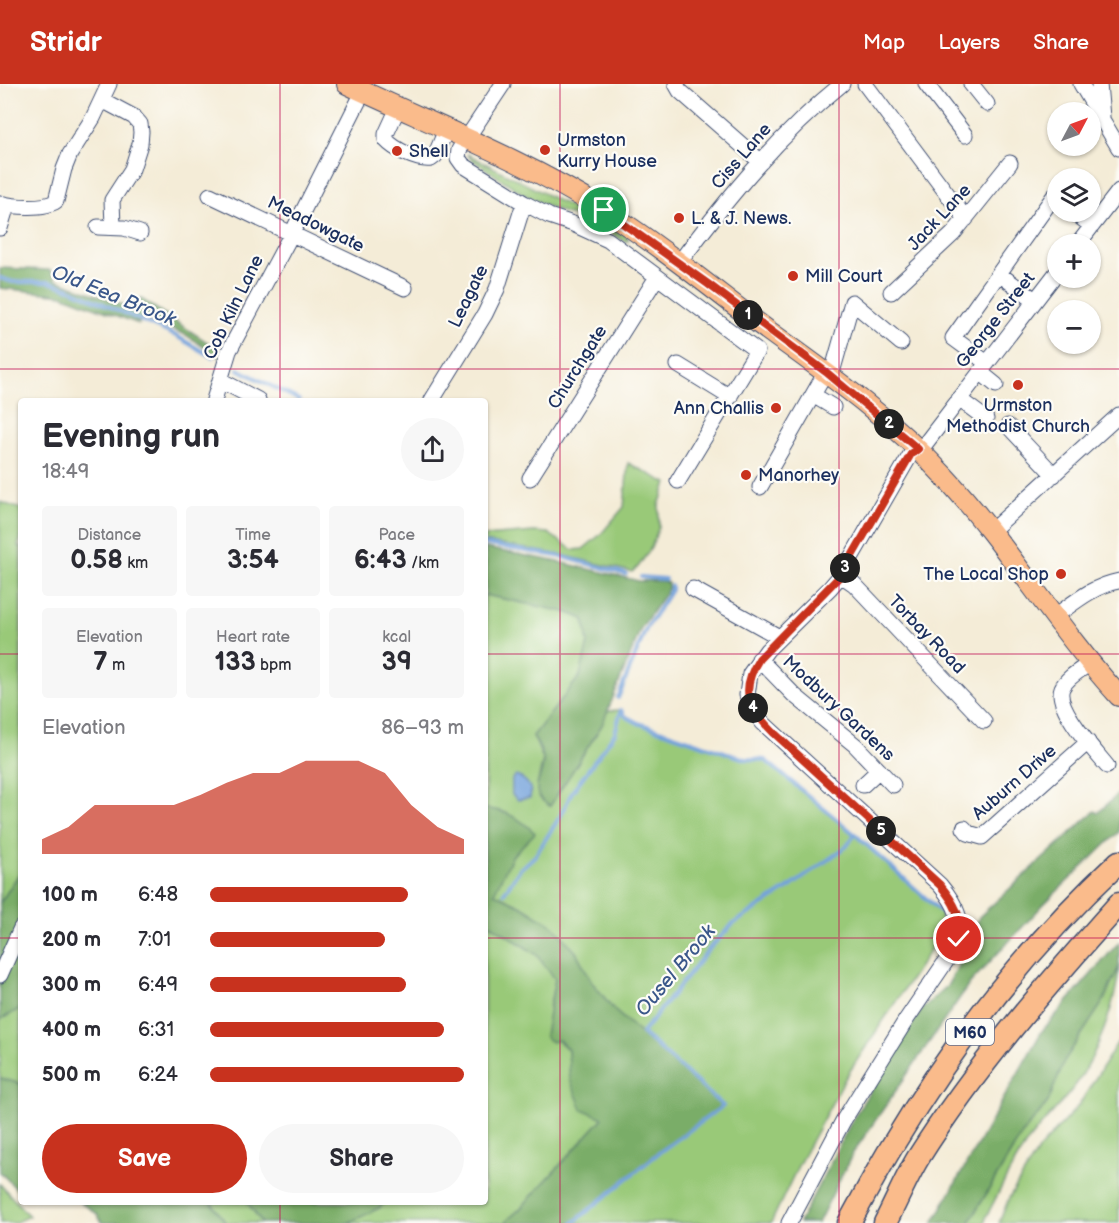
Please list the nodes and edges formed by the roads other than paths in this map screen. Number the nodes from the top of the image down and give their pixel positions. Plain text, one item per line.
1 (503, 84) edge
2 (676, 84) edge
3 (842, 84) edge
4 (865, 84) edge
5 (926, 84) edge
6 (1081, 84) edge
7 (1099, 84) edge
8 (975, 86) edge
9 (355, 88) edge
10 (103, 89) edge
11 (987, 104) dead end
12 (398, 108) junction
13 (1102, 117) junction
14 (446, 130) junction
15 (965, 135) dead end
16 (466, 139) junction
17 (1119, 148) edge
18 (761, 162) junction
19 (1010, 164) dead end
20 (1119, 191) edge
21 (210, 195) dead end
22 (524, 203) junction
23 (3, 204) edge
24 (1047, 206) edge
25 (966, 219) junction
26 (1087, 222) edge
27 (1092, 226) junction
28 (0, 228) edge
29 (140, 233) dead end
30 (292, 233) junction
31 (1086, 234) edge
32 (641, 236) junction
33 (627, 254) junction
34 (679, 263) junction
35 (999, 274) junction
36 (657, 277) junction
37 (708, 284) junction
38 (1047, 285) edge
39 (405, 288) dead end
40 (891, 292) dead end
41 (1035, 300) junction
42 (694, 304) junction
43 (901, 343) dead end
44 (678, 365) dead end
45 (983, 368) junction
46 (828, 374) junction
47 (220, 380) junction
48 (996, 385) dead end
49 (813, 396) junction
50 (730, 397) junction
51 (215, 398) edge
52 (254, 398) edge
53 (433, 398) edge
54 (959, 399) junction
55 (833, 408) dead end
56 (1119, 416) edge
57 (986, 419) dead end
58 (1008, 426) dead end
59 (918, 449) junction
60 (1054, 475) junction
61 (531, 478) dead end
62 (678, 481) dead end
63 (760, 487) dead end
64 (990, 532) junction
65 (841, 575) junction
66 (1119, 581) edge
67 (693, 588) dead end
68 (1054, 617) junction
69 (779, 637) junction
70 (759, 659) junction
71 (1090, 663) junction
72 (1119, 696) edge
73 (984, 722) dead end
74 (1088, 742) junction
75 (1107, 766) dead end
76 (879, 771) junction
77 (863, 785) dead end
78 (893, 785) dead end
79 (964, 828) dead end
80 (1119, 862) edge
81 (1119, 904) edge
82 (18, 935) edge
83 (0, 975) edge
84 (970, 1083) junction
85 (789, 1223) edge
86 (849, 1223) edge
87 (885, 1223) edge
88 (897, 1223) edge

1 - 16 street
2 - 18 street
3 - 18 street, Ciss Lane
4 - 25 street
5 - 15 street
6 - 13 street
7 - 13 street
8 - 11 street
9 - 12 main road
9 - 30 street, Cob Kiln Lane
10 - 23 street
10 - 29 street
12 - 14 main road
12 - 14 street
13 - 17 street
14 - 16 main road
16 - 22 street
16 - 32 main road
18 - 34 street, Ciss Lane
19 - 25 street, Jack Lane
20 - 27 street
21 - 30 street, Meadowgate
22 - 33 street
22 - 53 street, Leagate
23 - 28 street
24 - 35 street
25 - 40 street, Jack Lane
26 - 27 street
27 - 31 street
30 - 39 street, Meadowgate
30 - 47 street, Cob Kiln Lane
32 - 33 street
32 - 34 main road
33 - 36 street
34 - 37 main road
35 - 41 street
35 - 45 street
36 - 42 street
36 - 61 street, Churchgate
37 - 42 street
37 - 46 main road
38 - 41 street, George Street
41 - 45 street, George Street
42 - 50 street
43 - 46 street
44 - 50 street
45 - 48 street
45 - 54 street, George Street
46 - 49 street
46 - 59 main road
47 - 51 street, Cob Kiln Lane
47 - 52 street
49 - 55 street
49 - 63 street
50 - 62 street
54 - 57 street
54 - 59 street, George Street
56 - 60 street
58 - 60 street
59 - 64 main road
59 - 65 street
60 - 64 street
64 - 68 main road
65 - 69 street
65 - 73 street, Torbay Road
66 - 68 street
67 - 69 street
68 - 71 main road
69 - 70 street
70 - 76 street, Modbury Gardens
70 - 85 street
71 - 72 main road
71 - 74 street
74 - 75 street
74 - 79 street, Auburn Drive
76 - 77 street
76 - 78 street, Modbury Gardens
80 - 86 highway, M60
81 - 84 highway, M60
82 - 83 street
84 - 87 highway, M60
84 - 88 highway, M60

